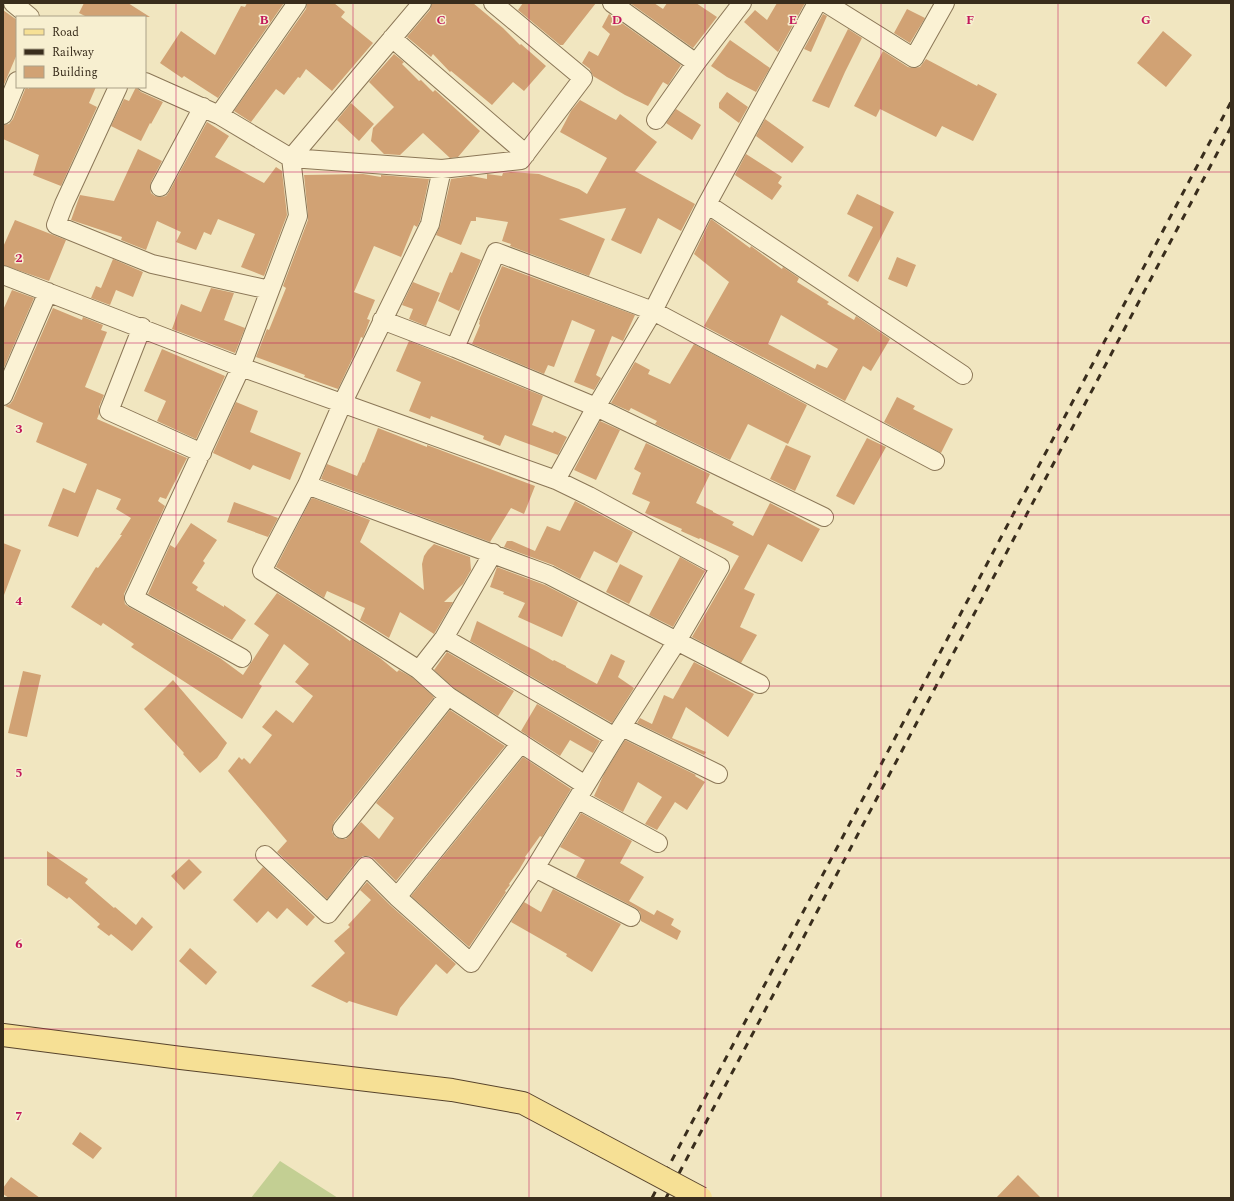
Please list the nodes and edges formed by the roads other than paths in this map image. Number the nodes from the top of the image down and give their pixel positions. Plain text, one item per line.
1 (13, 3) edge
2 (297, 3) edge
3 (422, 3) edge
4 (493, 3) edge
5 (612, 3) edge
6 (817, 3) edge
7 (826, 3) edge
8 (945, 3) edge
9 (738, 4) edge
10 (29, 16) edge
11 (392, 38) junction
12 (696, 63) junction
13 (16, 82) edge
14 (146, 82) edge
15 (118, 88) edge
16 (211, 111) junction
17 (3, 114) edge
18 (656, 120) dead end
19 (526, 154) junction
20 (291, 158) junction
21 (442, 169) junction
22 (160, 187) dead end
23 (706, 204) junction
24 (3, 275) edge
25 (270, 290) junction
26 (48, 292) junction
27 (653, 311) junction
28 (382, 320) junction
29 (142, 327) junction
30 (455, 348) junction
31 (241, 367) junction
32 (963, 375) dead end
33 (3, 396) edge
34 (342, 404) junction
35 (596, 407) junction
36 (202, 453) junction
37 (935, 461) dead end
38 (556, 480) junction
39 (307, 485) junction
40 (824, 517) dead end
41 (493, 553) junction
42 (444, 638) junction
43 (678, 641) junction
44 (242, 658) dead end
45 (419, 670) junction
46 (760, 684) dead end
47 (448, 696) junction
48 (619, 732) junction
49 (520, 743) junction
50 (718, 774) dead end
51 (581, 792) junction
52 (342, 829) dead end
53 (658, 842) dead end
54 (265, 854) dead end
55 (535, 868) junction
56 (397, 897) junction
57 (632, 917) dead end
58 (3, 1034) edge
59 (701, 1198) edge

1 - 10 street
2 - 16 street
3 - 11 street
4 - 19 street
5 - 12 street
6 - 23 street
7 - 8 street
9 - 12 street
11 - 19 street
11 - 20 street
12 - 18 street
13 - 17 street
14 - 16 street
15 - 25 street
16 - 20 street
16 - 22 street
19 - 21 street
20 - 21 street
20 - 25 street
21 - 28 street
23 - 27 street
23 - 32 street
24 - 26 street
25 - 31 street
26 - 29 street
26 - 33 street
27 - 30 street
27 - 35 street
27 - 37 street
28 - 30 street
28 - 34 street
29 - 31 street
29 - 36 street
30 - 35 street
31 - 34 street
31 - 36 street
34 - 38 street
34 - 39 street
35 - 38 street
35 - 40 street
36 - 44 street
38 - 43 street
39 - 41 street
39 - 45 street
41 - 42 street
41 - 43 street
42 - 45 street
42 - 48 street
43 - 46 street
43 - 48 street
45 - 47 street
47 - 49 street
47 - 52 street
48 - 50 street
48 - 51 street
49 - 51 street
49 - 56 street
51 - 53 street
51 - 55 street
54 - 56 street
55 - 56 street
55 - 57 street
58 - 59 main road, bridge

